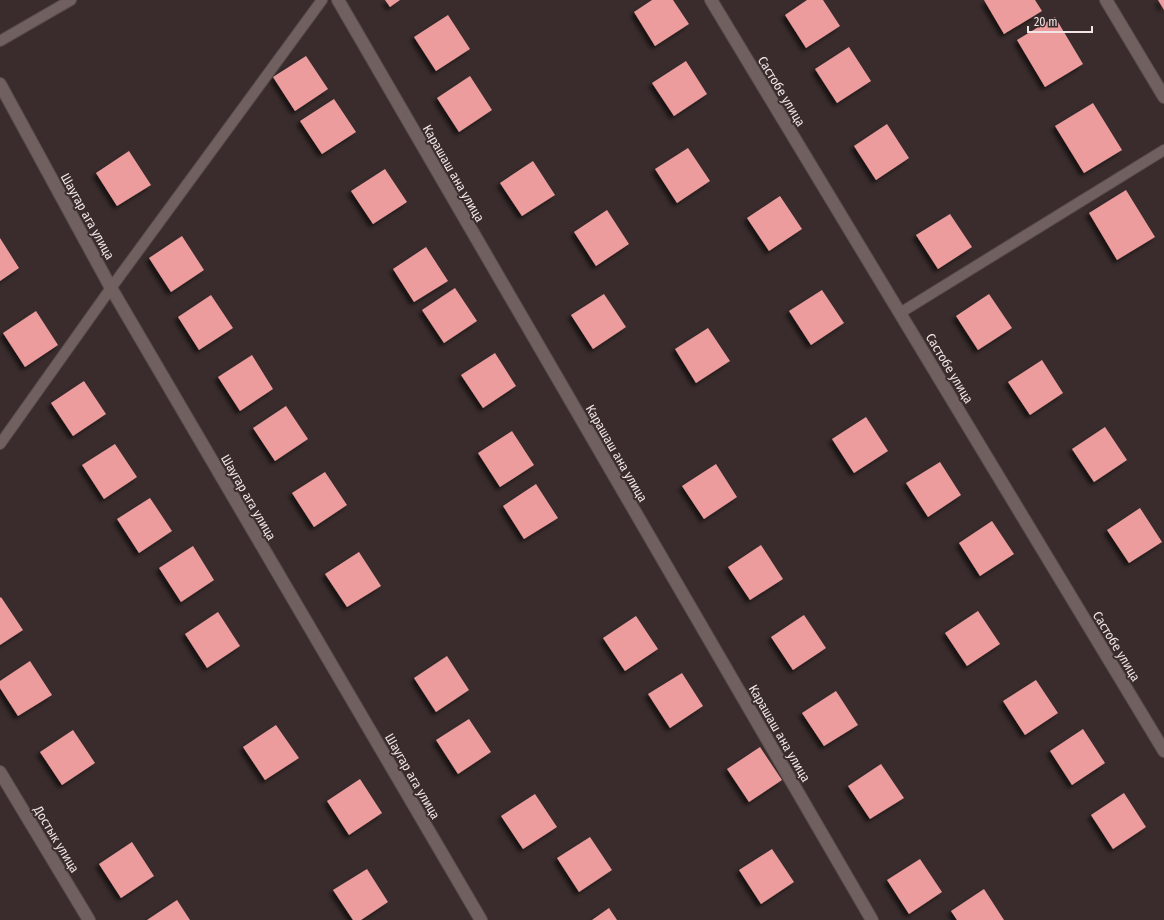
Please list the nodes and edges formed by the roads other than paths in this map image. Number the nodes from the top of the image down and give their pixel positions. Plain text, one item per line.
1 (71, 0) edge
2 (322, 0) edge
3 (338, 0) edge
4 (711, 0) edge
5 (1106, 0) edge
6 (0, 41) edge
7 (0, 84) edge
8 (1164, 97) edge
9 (1164, 150) edge
10 (111, 288) junction
11 (900, 313) junction
12 (0, 444) edge
13 (1164, 751) edge
14 (0, 772) edge
15 (89, 920) edge
16 (481, 920) edge
17 (872, 920) edge

1 - 6 lane
2 - 10 lane
3 - 17 street, Карашаш ана улица
4 - 11 street, Састобе улица
5 - 8 street
7 - 10 street, Шаугар ага улица
9 - 11 lane
10 - 12 lane
10 - 16 street, Шаугар ага улица
11 - 13 street, Састобе улица
14 - 15 street, Достык улица

